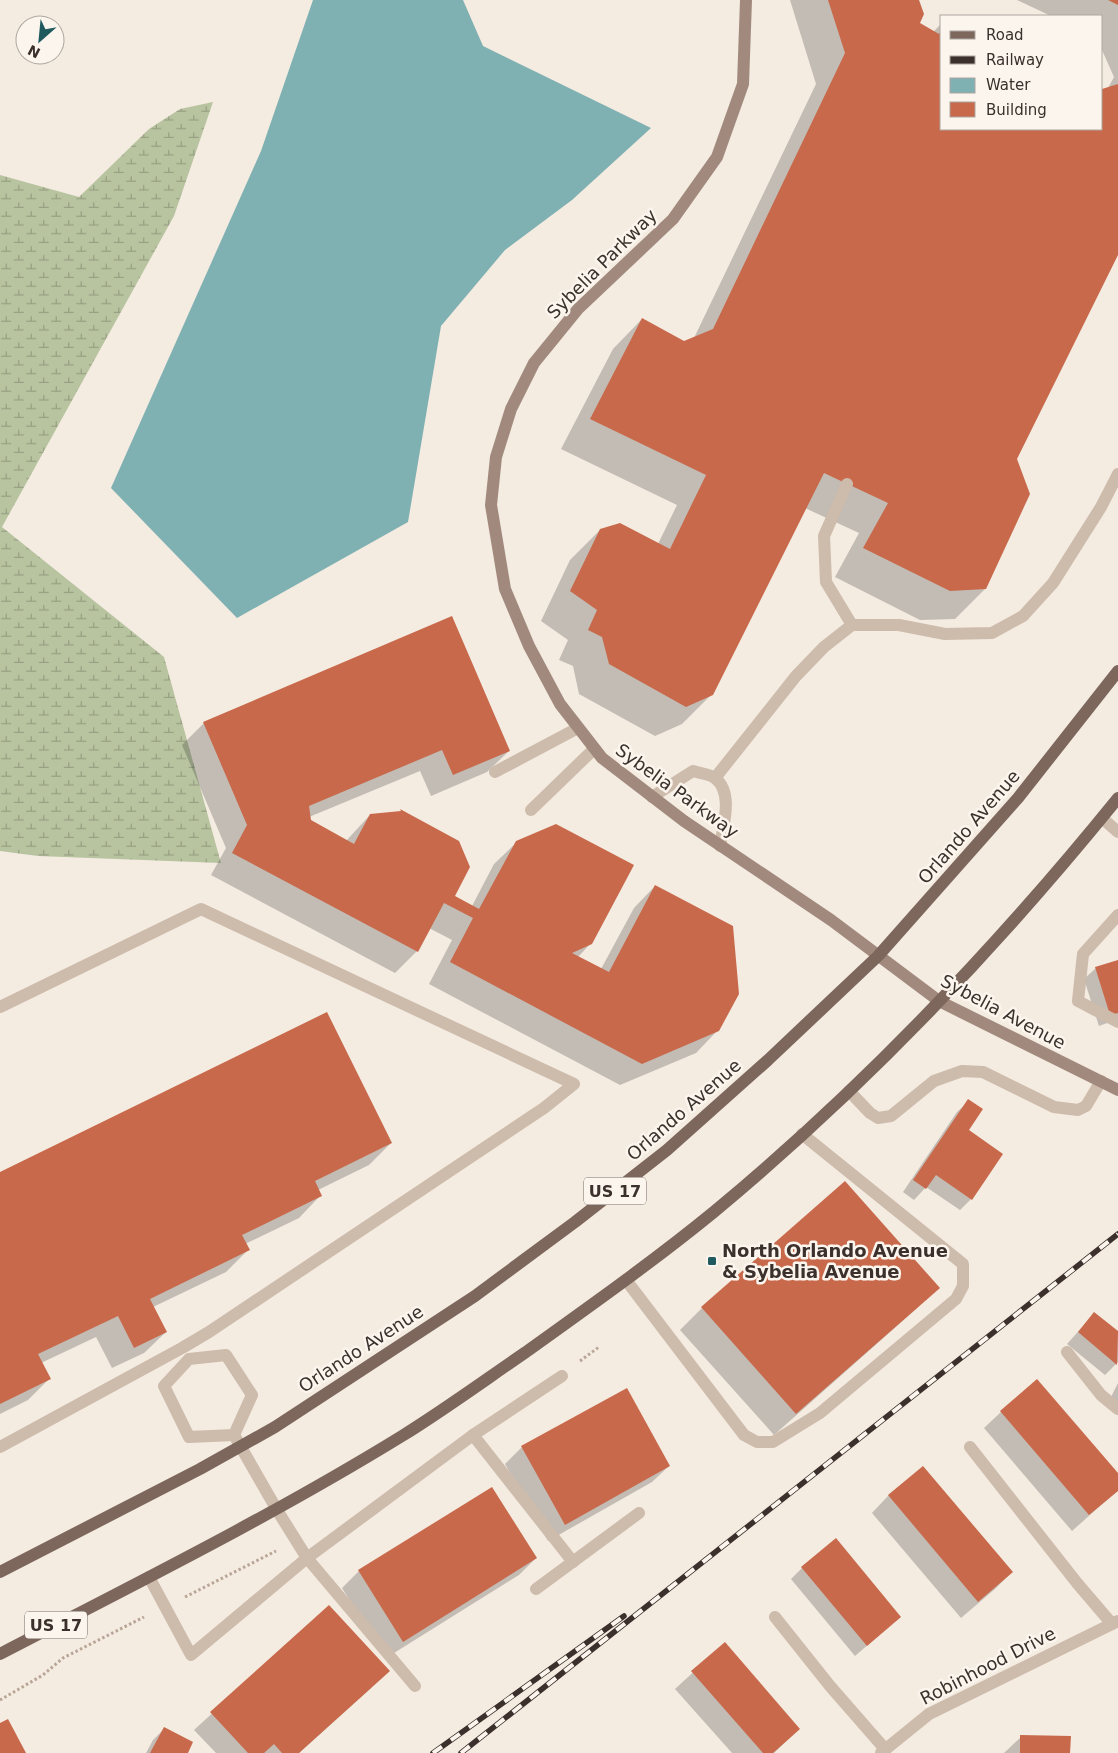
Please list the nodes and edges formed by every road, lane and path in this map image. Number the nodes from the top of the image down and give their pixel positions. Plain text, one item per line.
1 (746, 0) edge
2 (1118, 474) edge
3 (846, 484) dead end
4 (852, 625) junction
5 (1118, 671) edge
6 (578, 728) junction
7 (594, 749) junction
8 (495, 772) dead end
9 (714, 778) junction
10 (652, 797) junction
11 (1118, 798) edge
12 (532, 810) dead end
13 (1102, 818) junction
14 (1118, 832) edge
15 (720, 846) junction
16 (1118, 915) edge
17 (878, 956) junction
18 (939, 1001) junction
19 (0, 1007) edge
20 (1118, 1022) edge
21 (1101, 1081) junction
22 (1117, 1088) edge
23 (849, 1091) junction
24 (802, 1134) junction
25 (626, 1280) junction
26 (1067, 1352) dead end
27 (185, 1353) junction
28 (562, 1376) dead end
29 (1118, 1409) edge
30 (234, 1435) junction
31 (473, 1435) junction
32 (0, 1447) edge
33 (242, 1447) junction
34 (970, 1447) dead end
35 (277, 1510) junction
36 (639, 1513) dead end
37 (307, 1558) junction
38 (572, 1562) junction
39 (0, 1572) edge
40 (149, 1577) junction
41 (536, 1589) dead end
42 (775, 1617) dead end
43 (1115, 1622) edge
44 (0, 1654) edge
45 (415, 1686) dead end
46 (883, 1751) edge

1 - 6 street, Sybelia Parkway
2 - 4 street
3 - 4 street
4 - 9 street
5 - 17 main road, Orlando Avenue / US 17
6 - 7 street, Sybelia Parkway
6 - 8 street
7 - 10 street, Sybelia Parkway
7 - 12 street
9 - 10 street
9 - 15 street
10 - 15 street, Sybelia Parkway
11 - 13 main road, US 17
13 - 14 street
13 - 18 main road, US 17
15 - 17 street, Sybelia Parkway
16 - 20 street
17 - 18 street, Sybelia Avenue
17 - 33 main road, Orlando Avenue / US 17
18 - 21 street, Sybelia Avenue
18 - 23 main road, US 17
19 - 27 street
21 - 22 street, Sybelia Avenue
21 - 23 street
23 - 24 main road, US 17
24 - 25 main road, US 17
24 - 25 street
25 - 35 main road, US 17
26 - 29 street
27 - 30 street
27 - 30 street
27 - 32 street
28 - 31 street
30 - 33 street
31 - 37 street
31 - 38 street
33 - 35 street
33 - 39 main road, Orlando Avenue / US 17
34 - 43 street
35 - 37 street
35 - 40 main road, US 17
36 - 38 street
37 - 40 street
37 - 45 street
38 - 41 street
40 - 44 main road, US 17
42 - 46 street
43 - 46 street, Robinhood Drive

